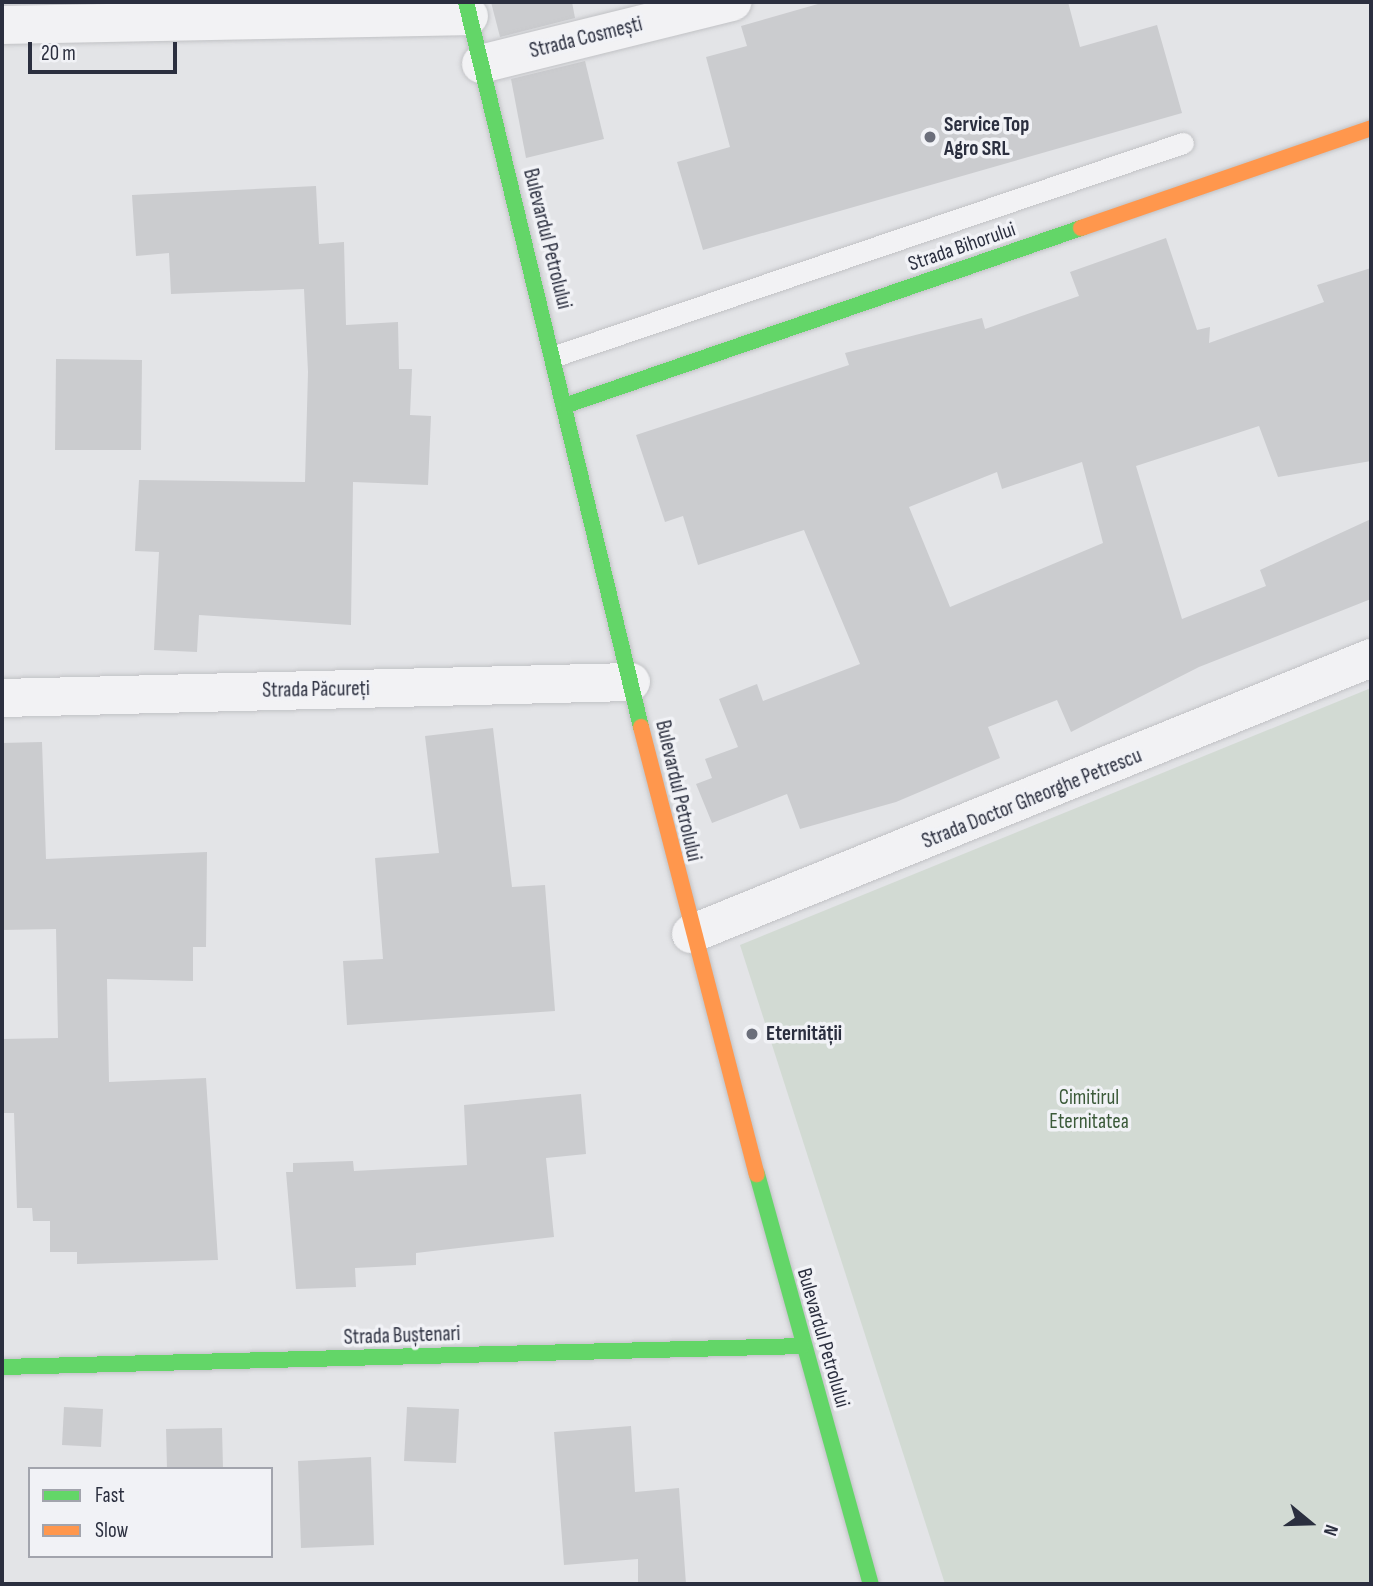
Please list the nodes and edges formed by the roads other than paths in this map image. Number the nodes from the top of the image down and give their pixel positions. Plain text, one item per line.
1 (732, 2) edge
2 (468, 9) edge
3 (2, 25) edge
4 (481, 64) junction
5 (1371, 128) edge
6 (1183, 143) dead end
7 (555, 356) junction
8 (566, 405) junction
9 (1371, 658) edge
10 (631, 682) junction
11 (2, 698) edge
12 (691, 934) junction
13 (802, 1346) junction
14 (2, 1367) edge
15 (871, 1584) edge

1 - 4 street, Strada Cosmești
2 - 3 street
2 - 4 street, Bulevardul Petrolului
4 - 7 street, Bulevardul Petrolului
5 - 8 street, Strada Bihorului
6 - 7 lane
7 - 8 street, Bulevardul Petrolului
8 - 10 street, Bulevardul Petrolului
9 - 12 street, Strada Doctor Gheorghe Petrescu
10 - 11 street, Strada Păcureți
10 - 12 street, Bulevardul Petrolului
12 - 13 street, Bulevardul Petrolului
13 - 14 street, Strada Buștenari
13 - 15 street, Bulevardul Petrolului

